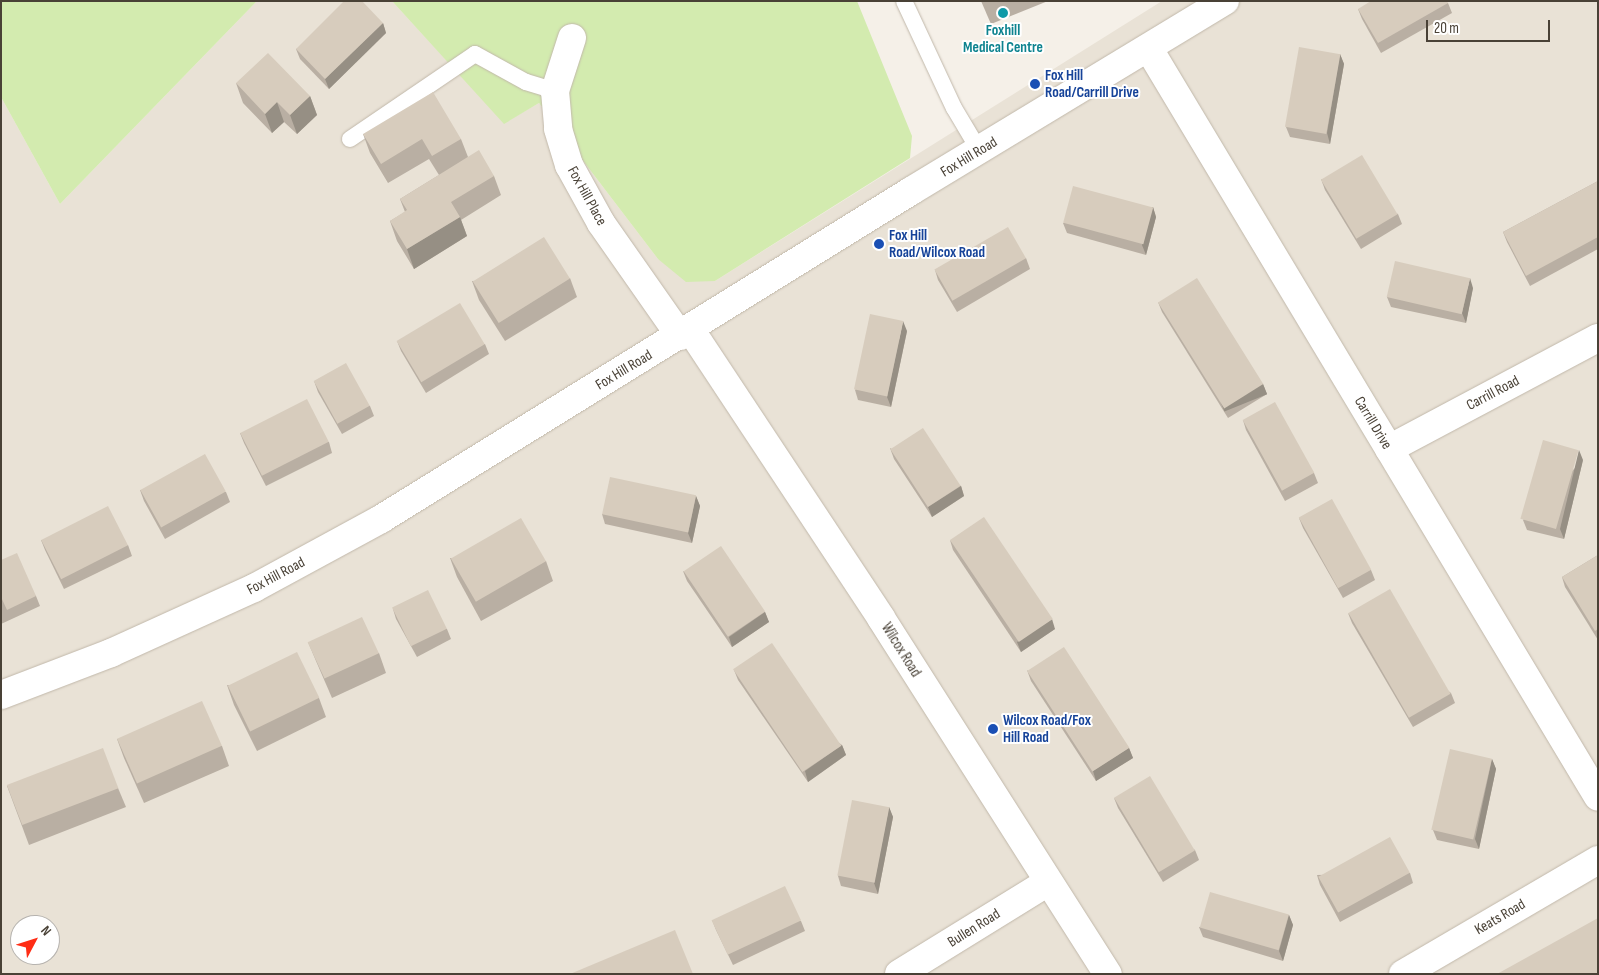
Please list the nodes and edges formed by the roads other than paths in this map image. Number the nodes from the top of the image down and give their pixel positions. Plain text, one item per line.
1 (904, 1) edge
2 (1210, 5) edge
3 (572, 38) dead end
4 (1148, 49) junction
5 (555, 91) junction
6 (350, 139) dead end
7 (979, 150) junction
8 (685, 333) junction
9 (1598, 338) edge
10 (1389, 449) junction
11 (1, 695) edge
12 (1598, 797) edge
13 (1598, 860) edge
14 (1048, 882) junction
15 (899, 974) edge
16 (1108, 974) edge
17 (1403, 974) edge

1 - 7 lane
2 - 4 street, Fox Hill Road
3 - 5 street, Fox Hill Place
4 - 7 street, Fox Hill Road
4 - 10 street, Carrill Drive
5 - 6 lane
5 - 8 street, Fox Hill Place
7 - 8 street, Fox Hill Road
8 - 11 street, Fox Hill Road
8 - 14 street, Wilcox Road
9 - 10 street, Carrill Road
10 - 12 street, Carrill Drive
13 - 17 street, Keats Road
14 - 15 street, Bullen Road
14 - 16 street, Wilcox Road

